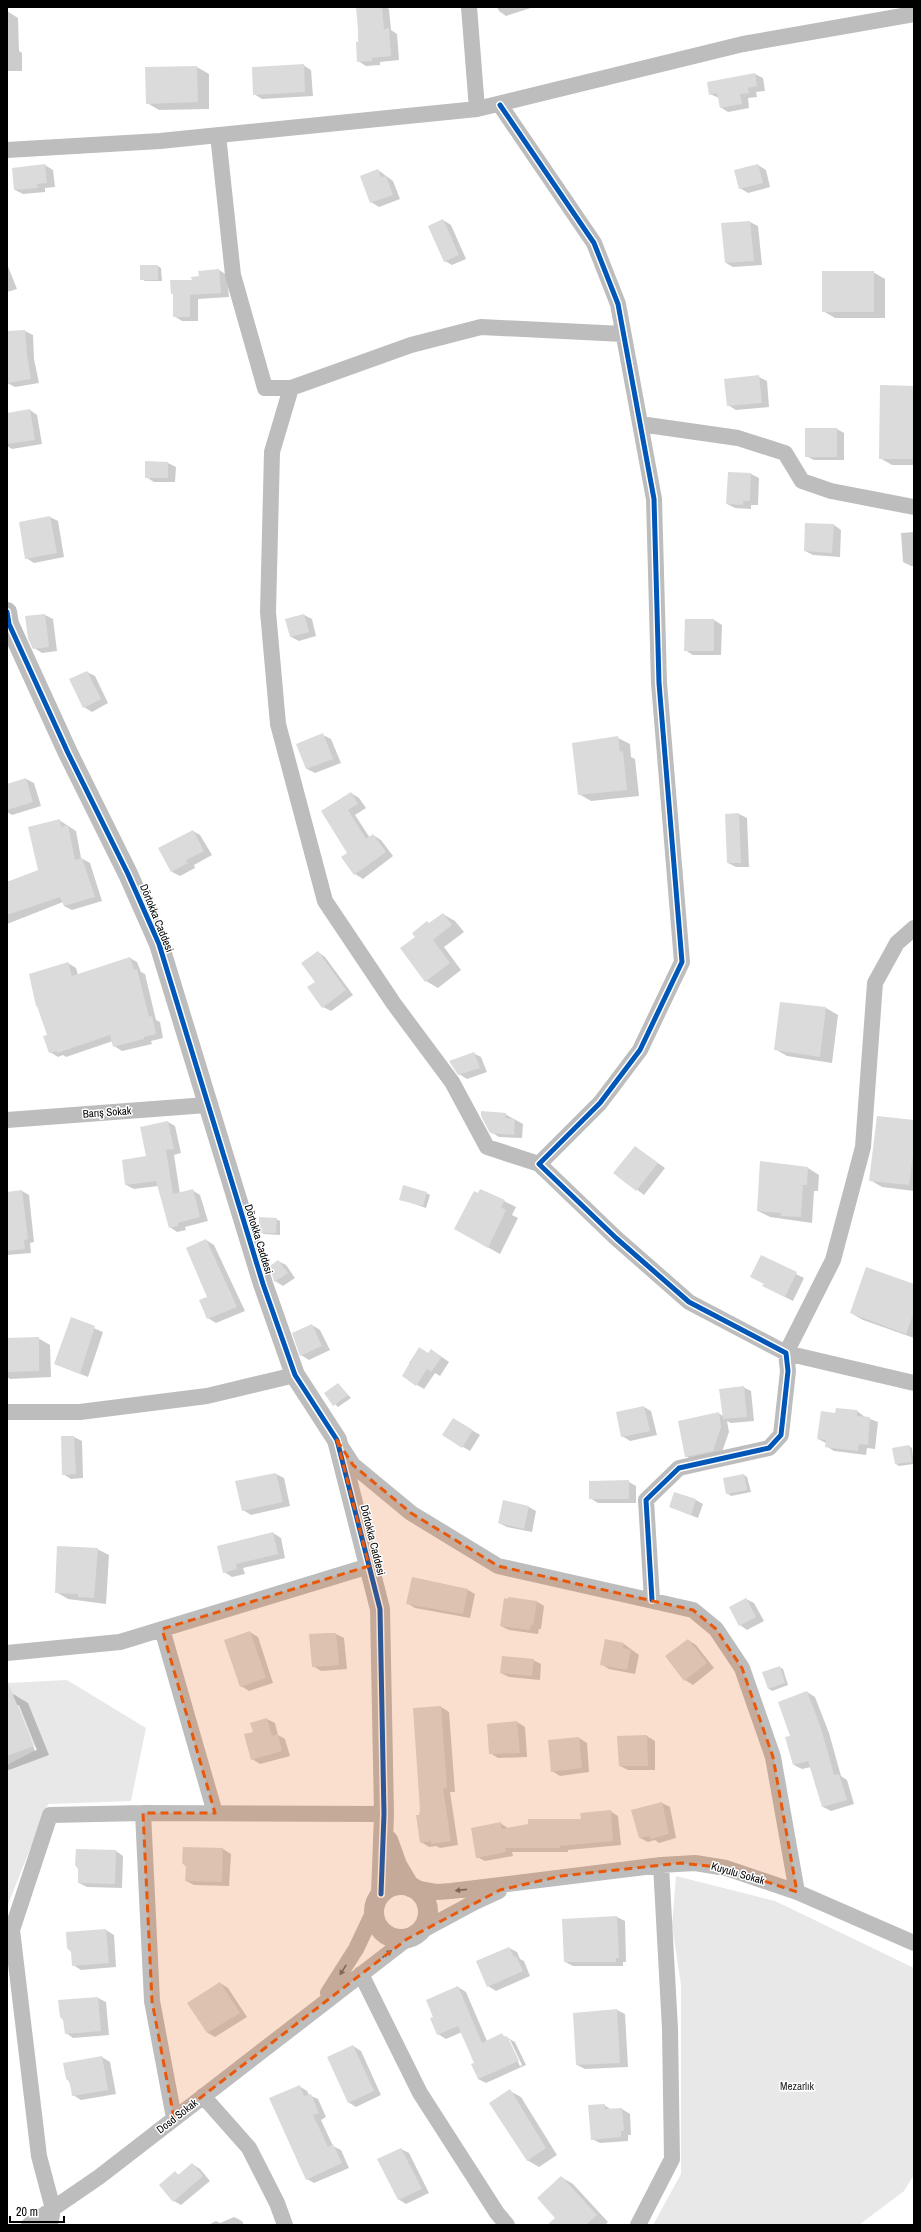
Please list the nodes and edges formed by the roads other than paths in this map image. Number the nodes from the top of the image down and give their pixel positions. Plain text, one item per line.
1 (469, 7) edge
2 (914, 14) edge
3 (500, 105) junction
4 (477, 109) junction
5 (218, 135) junction
6 (7, 150) edge
7 (623, 334) junction
8 (291, 388) junction
9 (640, 424) junction
10 (914, 507) edge
11 (7, 612) edge
12 (13, 646) edge
13 (914, 928) edge
14 (207, 1105) junction
15 (7, 1120) edge
16 (539, 1164) junction
17 (786, 1353) junction
18 (295, 1375) junction
19 (914, 1384) edge
20 (7, 1412) edge
21 (337, 1440) junction
22 (369, 1566) junction
23 (652, 1600) junction
24 (162, 1629) junction
25 (7, 1653) edge
26 (143, 1813) junction
27 (215, 1813) junction
28 (384, 1814) junction
29 (661, 1865) junction
30 (527, 1882) junction
31 (410, 1886) junction
32 (797, 1892) junction
33 (378, 1902) junction
34 (415, 1934) junction
35 (914, 1944) edge
36 (361, 1974) junction
37 (13, 1989) edge
38 (322, 2003) junction
39 (203, 2096) junction
40 (174, 2118) junction
41 (53, 2209) junction
42 (29, 2225) edge
43 (50, 2225) edge
44 (285, 2225) edge
45 (507, 2225) edge
46 (638, 2225) edge

1 - 4 street
2 - 3 street
3 - 4 street
3 - 7 street
4 - 5 street
5 - 6 street
5 - 8 street
7 - 8 street
7 - 9 street
8 - 16 street
9 - 10 street
9 - 16 street
11 - 12 street, Dörtokka Caddesi
12 - 14 street, Dörtokka Caddesi
13 - 17 street
14 - 15 street, Barış Sokak
14 - 18 street, Dörtokka Caddesi
16 - 17 street
17 - 19 street
17 - 23 street
18 - 20 street
18 - 21 street, Dörtokka Caddesi
21 - 22 street, Dörtokka Caddesi
21 - 23 street
22 - 24 street
22 - 28 street, Dörtokka Caddesi
23 - 32 street
24 - 25 street
24 - 27 street
26 - 27 street
26 - 37 street
26 - 40 street
27 - 28 street
28 - 31 street, Dörtokka Caddesi
28 - 33 street, Dörtokka Caddesi
29 - 30 street, Kuyulu Sokak
29 - 32 street, Kuyulu Sokak
29 - 46 street
30 -> 31 street, Kuyulu Sokak
30 - 34 street, Kuyulu Sokak
31 - 33 street
31 - 34 street
32 - 35 street, Kuyulu Sokak
33 - 34 street
33 -> 38 street, Dosd Sokak
36 -> 34 street, Dosd Sokak
36 - 38 street, Dosd Sokak
36 - 45 street
37 - 41 street
38 - 39 street, Dosd Sokak
39 - 40 street, Dosd Sokak
39 - 44 street
40 - 41 street, Dosd Sokak
41 - 42 street, Dosd Sokak
41 - 43 street

